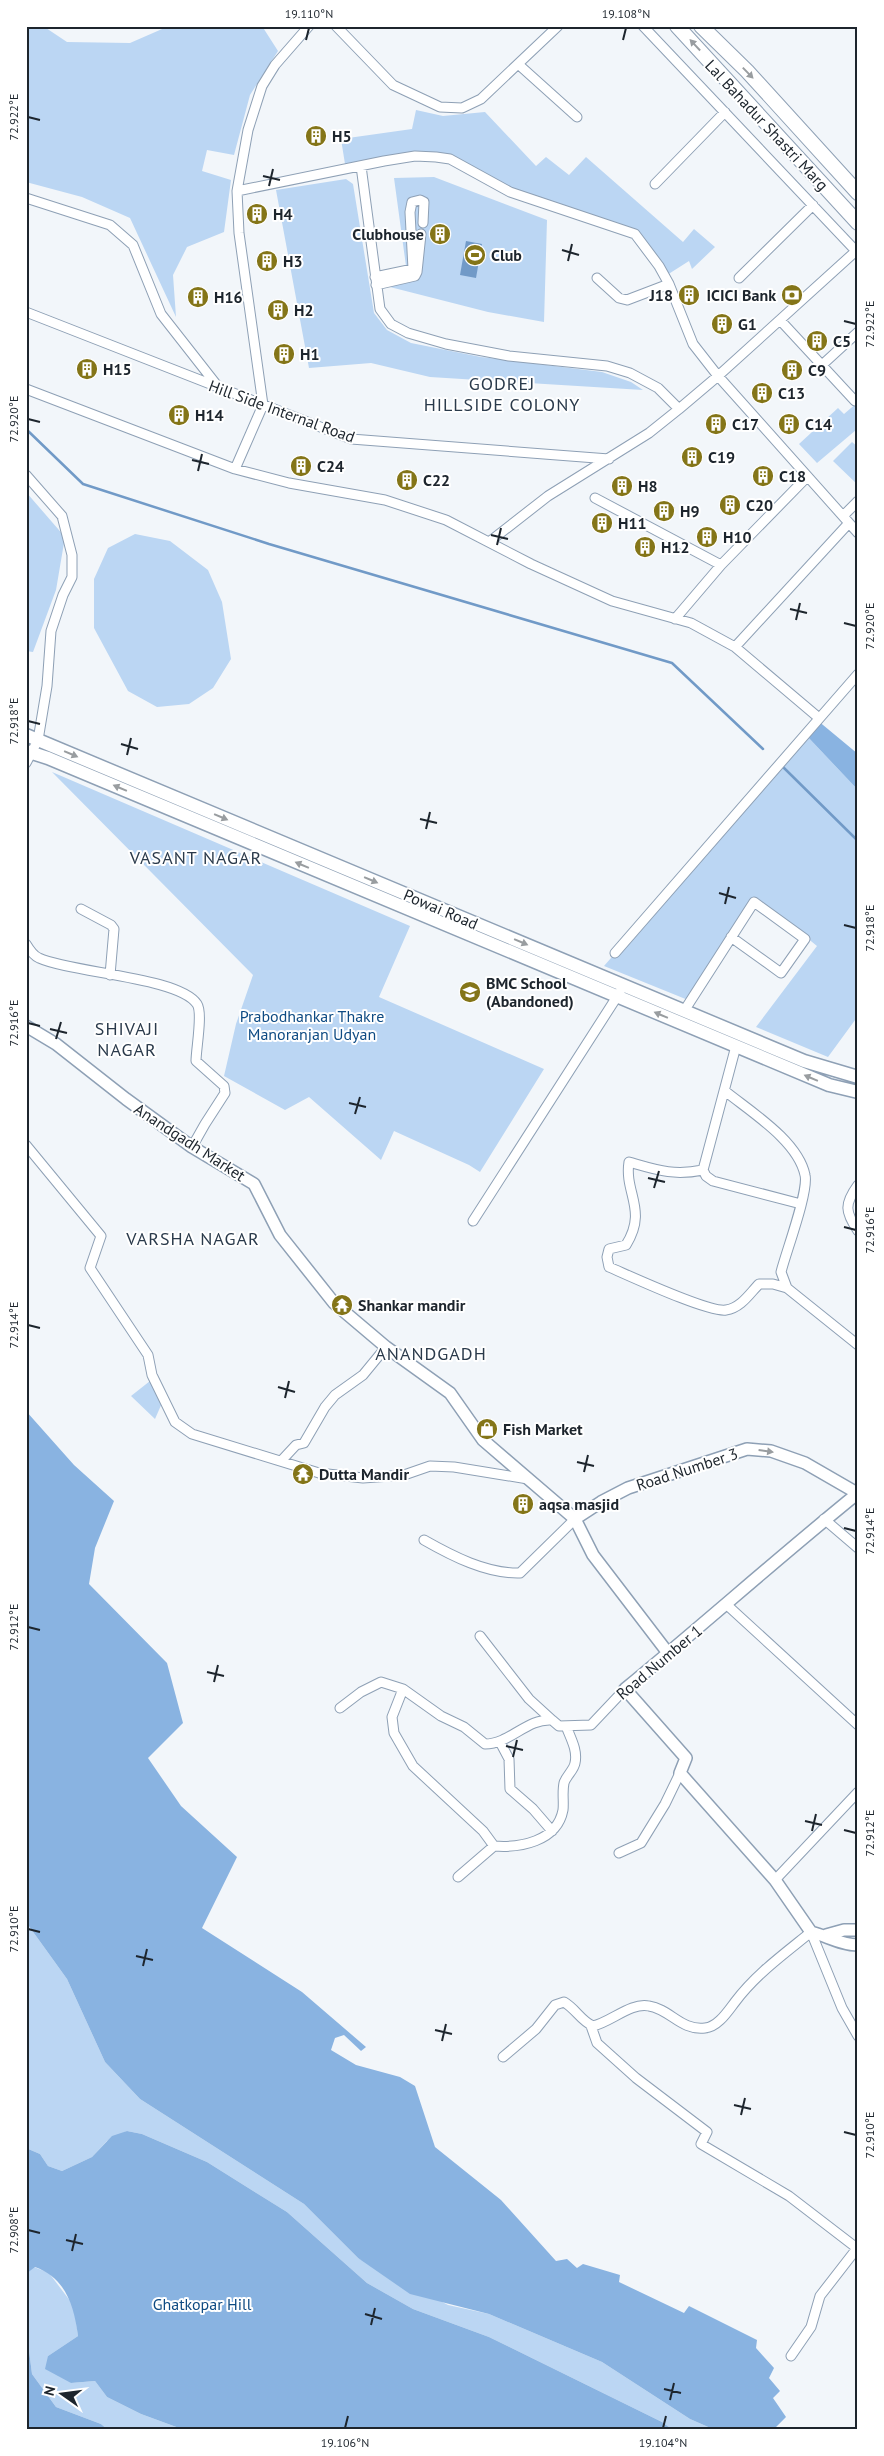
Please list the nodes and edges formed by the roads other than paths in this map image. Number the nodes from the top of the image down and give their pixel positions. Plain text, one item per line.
1 (309, 26) edge
2 (336, 26) edge
3 (558, 26) edge
4 (643, 26) edge
5 (677, 26) edge
6 (701, 26) edge
7 (518, 64) junction
8 (725, 112) junction
9 (577, 117) dead end
10 (361, 166) junction
11 (655, 184) dead end
12 (237, 191) junction
13 (858, 193) edge
14 (26, 198) edge
15 (813, 205) junction
16 (423, 223) dead end
17 (858, 223) edge
18 (421, 234) dead end
19 (597, 278) dead end
20 (738, 278) dead end
21 (376, 281) junction
22 (669, 284) junction
23 (26, 312) edge
24 (780, 320) junction
25 (858, 332) edge
26 (822, 365) junction
27 (718, 376) junction
28 (26, 389) edge
29 (220, 389) junction
30 (855, 401) dead end
31 (264, 405) junction
32 (679, 409) junction
33 (609, 459) junction
34 (235, 469) junction
35 (26, 475) edge
36 (807, 477) junction
37 (595, 498) dead end
38 (858, 501) edge
39 (846, 520) junction
40 (858, 533) edge
41 (489, 542) junction
42 (721, 565) junction
43 (675, 618) junction
44 (735, 647) junction
45 (858, 674) edge
46 (819, 718) junction
47 (32, 738) edge
48 (28, 756) edge
49 (153, 795) junction
50 (80, 909) dead end
51 (731, 937) junction
52 (26, 944) edge
53 (615, 953) dead end
54 (110, 975) junction
55 (625, 986) junction
56 (617, 997) junction
57 (684, 1011) junction
58 (26, 1026) edge
59 (736, 1046) junction
60 (858, 1077) edge
61 (724, 1091) junction
62 (858, 1092) edge
63 (26, 1145) edge
64 (192, 1147) junction
65 (703, 1170) junction
66 (858, 1185) edge
67 (802, 1204) junction
68 (473, 1221) dead end
69 (858, 1231) edge
70 (788, 1288) junction
71 (858, 1345) edge
72 (386, 1347) junction
73 (282, 1460) junction
74 (528, 1479) junction
75 (858, 1493) edge
76 (575, 1519) junction
77 (824, 1519) junction
78 (424, 1540) dead end
79 (858, 1548) edge
80 (727, 1605) junction
81 (480, 1636) dead end
82 (668, 1653) junction
83 (403, 1689) junction
84 (625, 1689) junction
85 (340, 1708) dead end
86 (552, 1720) junction
87 (858, 1725) edge
88 (566, 1726) junction
89 (500, 1742) junction
90 (680, 1773) junction
91 (858, 1792) edge
92 (552, 1831) junction
93 (494, 1846) junction
94 (619, 1853) dead end
95 (458, 1877) dead end
96 (775, 1880) junction
97 (858, 1930) edge
98 (811, 1932) junction
99 (826, 1935) junction
100 (858, 1946) edge
101 (591, 2026) junction
102 (858, 2036) edge
103 (504, 2057) dead end
104 (858, 2248) edge
105 (791, 2356) dead end

1 - 12 street
2 - 7 street
3 - 7 street
4 - 8 street
17 -> 5 main road, Lal Bahadur Shastri Marg
6 -> 13 main road, Lal Bahadur Shastri Marg
7 - 9 street
8 - 11 street
8 - 15 street
10 - 12 street
10 - 21 street
10 - 22 street
12 - 31 street
14 - 29 street
15 - 20 street
15 - 24 street
16 - 21 street
18 - 21 street
19 - 22 street
21 - 32 street
22 - 27 street
23 - 29 street, Hill Side Internal Road
24 - 26 street
24 - 27 street
25 - 26 street
26 - 30 street
27 - 32 street
27 - 36 street
28 - 34 street
29 - 31 street, Hill Side Internal Road
31 - 33 street, Hill Side Internal Road
31 - 34 street
32 - 33 street
33 - 41 street
34 - 41 street
35 - 47 street
36 - 39 street
36 - 42 street
37 - 42 street
38 - 39 street
39 - 40 street
39 - 44 street
41 - 43 street
42 - 43 street
43 - 44 street
44 - 46 street
45 - 46 street
46 - 53 street
47 - 48 street
47 -> 49 main road, Powai Road
49 -> 48 main road, Powai Road
49 -> 55 main road, Powai Road
56 -> 49 main road, Powai Road
50 - 54 street
51 - 51 street
51 - 57 street
52 - 54 street
54 - 64 street
55 - 56 street
55 - 57 main road, Powai Road
59 -> 56 main road, Powai Road
56 - 68 street
57 - 60 main road, Powai Road
58 - 64 street, Anandgadh Market
59 - 61 street
62 -> 59 main road, Powai Road
61 - 65 street
61 - 67 street
63 - 73 street
64 - 72 street, Anandgadh Market
65 - 67 street
65 - 70 street
66 - 69 street
67 - 70 street
70 - 71 street
72 - 73 street
72 - 74 street, Anandgadh Market
73 - 74 street
74 - 76 street, Anandgadh Market
76 -> 75 street, Road Number 3
75 - 77 street, Road Number 1
76 - 78 street
76 - 82 street, Anandgadh Market
77 - 79 street
77 - 80 street, Road Number 1
80 - 82 street, Road Number 1
80 - 87 street
81 - 86 street, Road Number 1
82 - 84 street, Road Number 1
83 - 85 street
83 - 89 street
83 - 93 street
84 - 88 street, Road Number 1
84 - 90 street
86 - 88 street, Road Number 1
86 - 89 street
88 - 92 street
89 - 92 street
90 - 94 street
90 - 96 street
91 - 96 street
92 - 93 street
93 - 95 street
96 - 98 street
97 - 99 street
98 - 99 street
98 - 101 street
98 - 102 street
99 - 100 street
101 - 103 street
101 - 104 street
104 - 105 street

